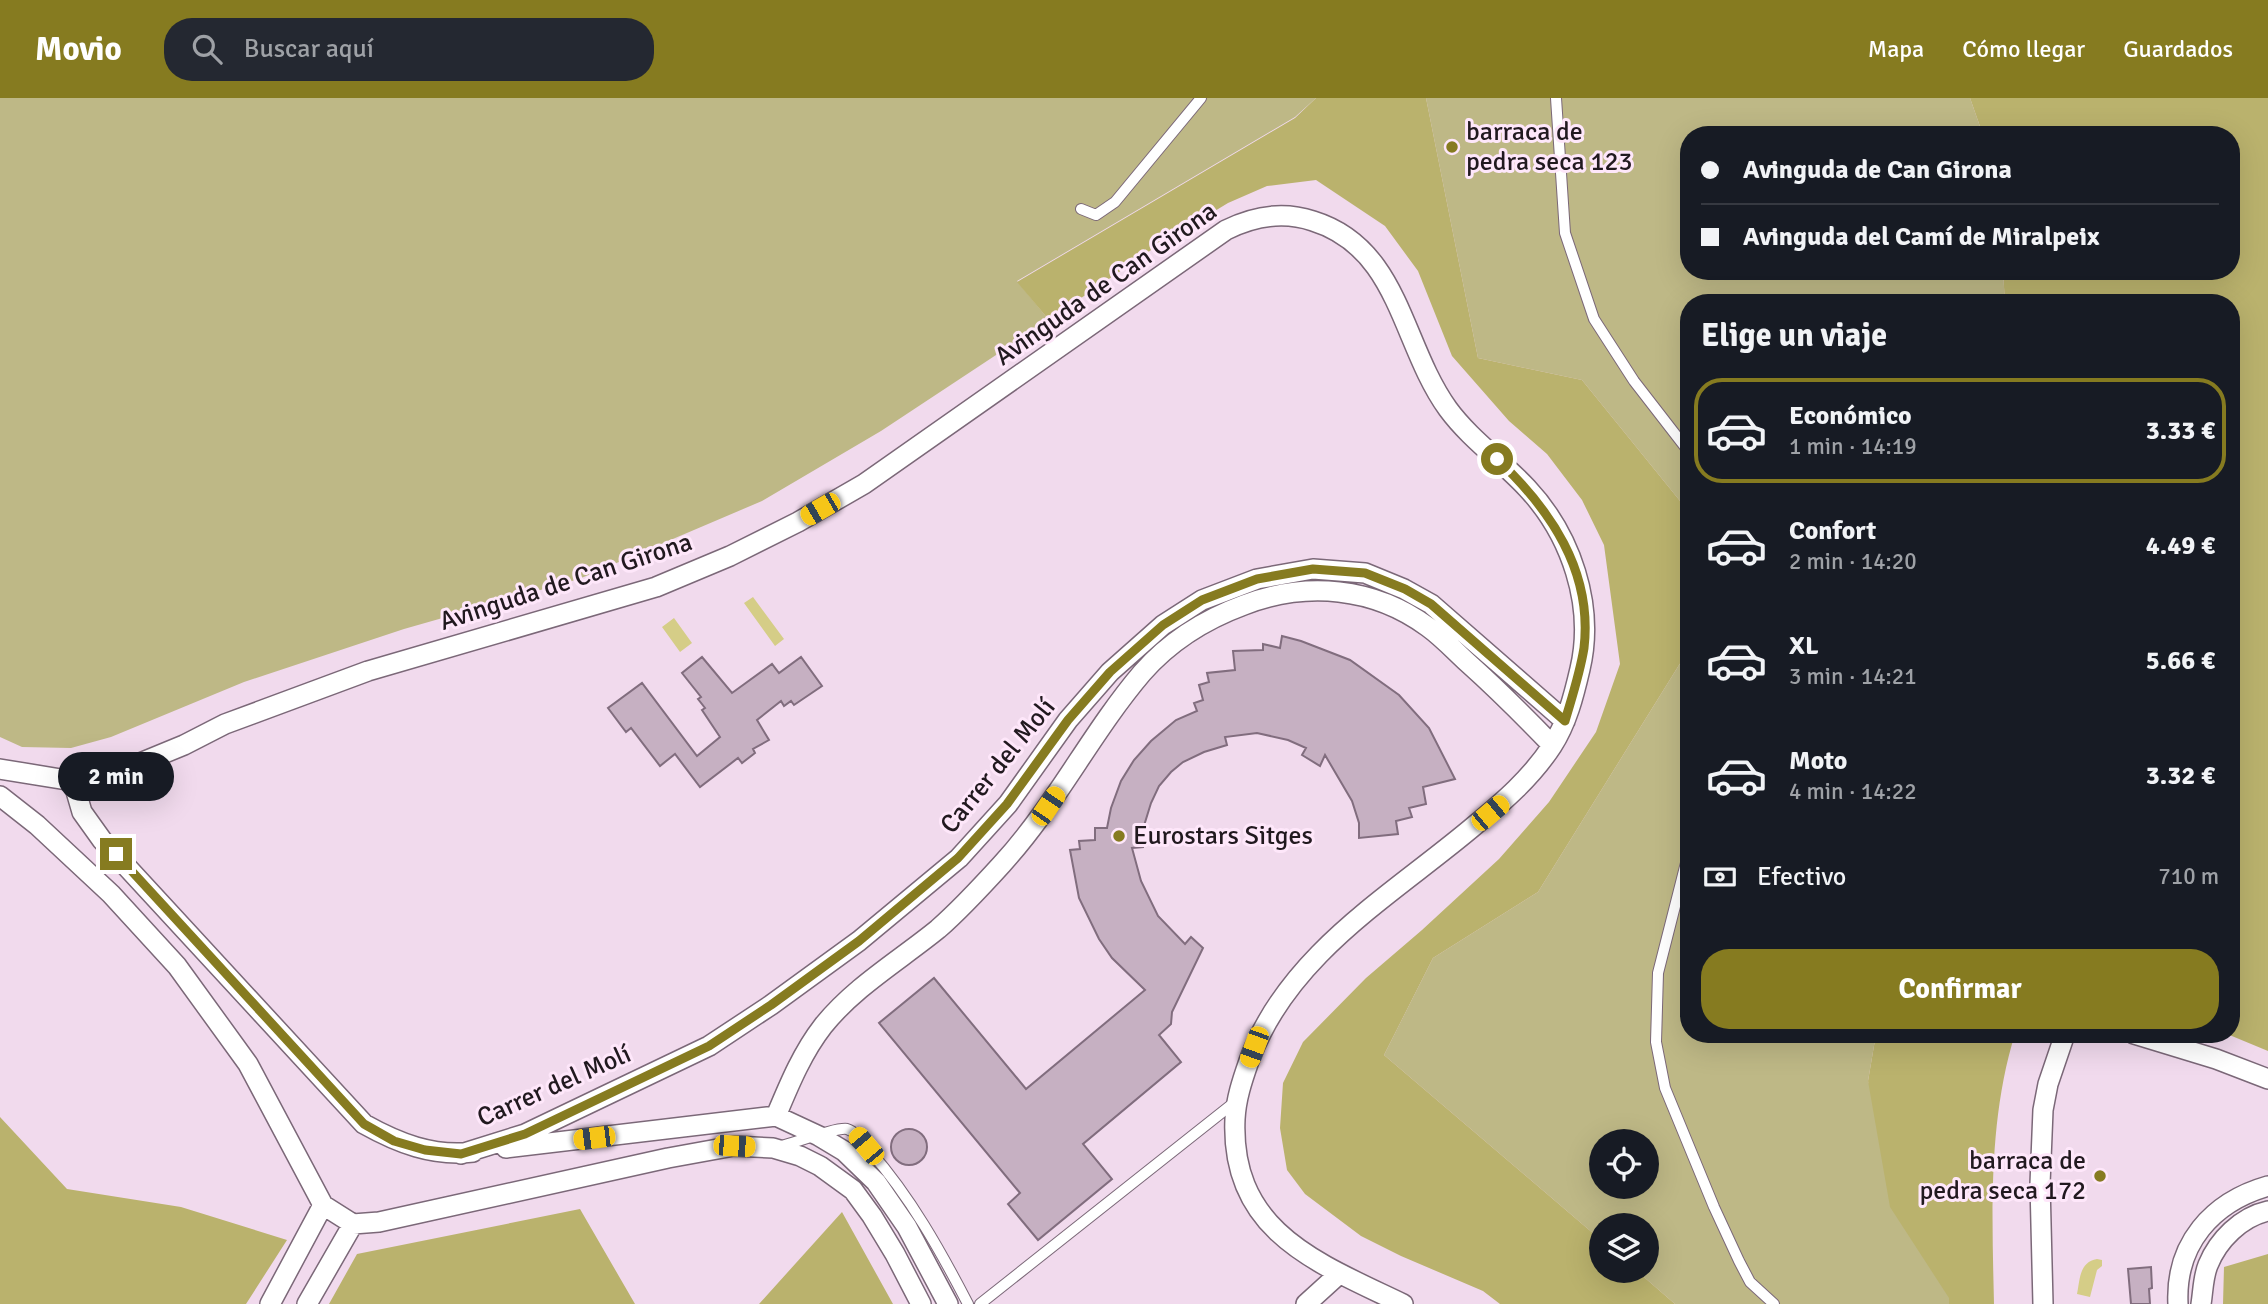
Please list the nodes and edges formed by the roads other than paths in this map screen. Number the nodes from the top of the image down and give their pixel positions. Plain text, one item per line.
1 (1201, 98) edge
2 (1556, 98) edge
3 (1082, 209) dead end
4 (1680, 440) edge
5 (1565, 721) junction
6 (1552, 746) junction
7 (0, 758) edge
8 (0, 769) edge
9 (23, 773) junction
10 (73, 781) junction
11 (0, 796) edge
12 (1680, 886) edge
13 (2062, 1043) edge
14 (2164, 1043) edge
15 (2268, 1079) edge
16 (1236, 1102) junction
17 (776, 1116) junction
18 (819, 1136) junction
19 (774, 1148) junction
20 (461, 1154) junction
21 (2268, 1186) edge
22 (323, 1205) junction
23 (2268, 1211) edge
24 (352, 1224) junction
25 (1339, 1274) junction
26 (270, 1304) edge
27 (307, 1304) edge
28 (921, 1304) edge
29 (948, 1304) edge
30 (968, 1304) edge
31 (981, 1304) edge
32 (1306, 1304) edge
33 (1403, 1304) edge
34 (1774, 1304) edge
35 (2043, 1304) edge
36 (2178, 1304) edge
37 (2201, 1304) edge

1 - 3 lane
2 - 4 lane
5 - 6 street, Avinguda de Can Girona
5 - 10 street, Avinguda de Can Girona
5 - 20 street, Carrer del Molí
6 - 16 street, Avinguda de Can Girona
6 - 17 street
7 - 9 street
8 - 9 street
9 - 10 street, Avinguda de Can Girona
10 - 20 street
11 - 22 street
12 - 34 lane
13 - 35 street
14 - 15 street
16 - 25 street, Avinguda de Can Girona
16 - 31 lane
17 - 18 street
17 - 20 street
18 - 19 lane
18 - 29 street
18 - 30 lane
19 - 24 street
19 - 28 street
21 - 36 street
22 - 24 street
22 - 26 street
23 - 37 street
24 - 27 street
25 - 32 street
25 - 33 street, Avinguda de Can Girona

